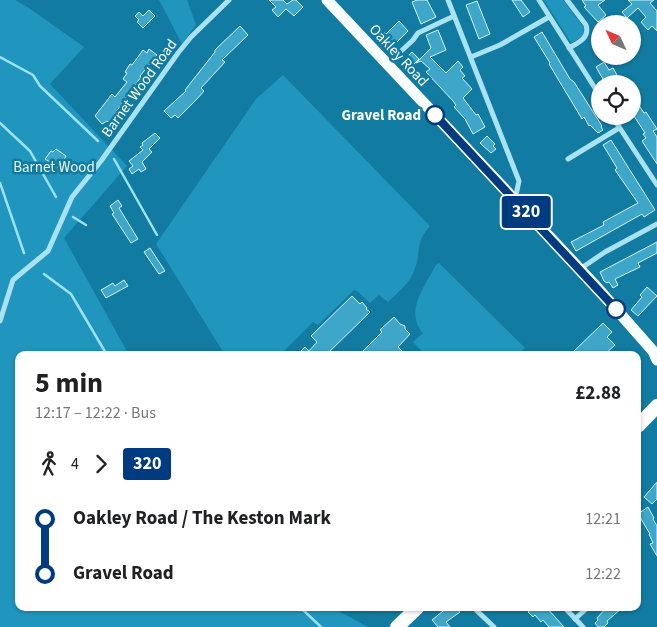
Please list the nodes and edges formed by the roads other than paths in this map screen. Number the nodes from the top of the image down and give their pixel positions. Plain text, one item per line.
1 (229, 0) edge
2 (327, 0) edge
3 (448, 0) edge
4 (539, 0) edge
5 (567, 0) edge
6 (454, 16) junction
7 (549, 17) junction
8 (569, 48) junction
9 (398, 54) dead end
10 (471, 57) junction
11 (591, 82) edge
12 (617, 125) edge
13 (619, 128) junction
14 (568, 159) dead end
15 (657, 185) edge
16 (513, 198) junction
17 (657, 224) edge
18 (580, 269) junction
19 (0, 321) edge
20 (656, 354) edge
21 (657, 406) edge
22 (641, 423) edge
23 (413, 611) edge
24 (477, 611) edge
25 (568, 611) edge
26 (584, 611) edge
27 (575, 619) junction
28 (397, 627) edge
29 (494, 627) edge
30 (584, 627) edge

1 - 19 street, Barnet Wood Road
2 - 16 main road, Oakley Road
3 - 6 street
4 - 7 street
5 - 8 street
6 - 9 street
6 - 10 street
7 - 8 street
7 - 10 street
8 - 11 street
10 - 16 street
12 - 13 street
13 - 14 street
13 - 15 street
16 - 18 main road, Oakley Road
17 - 18 street
18 - 20 main road, Oakley Road
21 - 22 highway
23 - 28 highway
24 - 29 street
25 - 27 street
26 - 27 street
27 - 30 street

